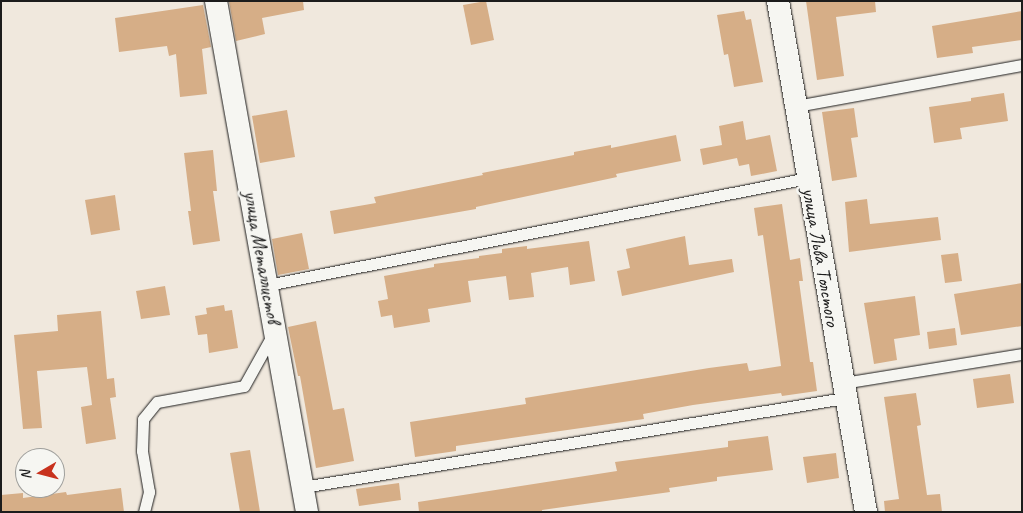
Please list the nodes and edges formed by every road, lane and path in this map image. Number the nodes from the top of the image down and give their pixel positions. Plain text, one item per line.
1 (216, 1) edge
2 (778, 1) edge
3 (1022, 65) edge
4 (796, 106) junction
5 (808, 178) junction
6 (267, 285) junction
7 (275, 330) junction
8 (1022, 354) edge
9 (844, 390) junction
10 (303, 487) junction
11 (144, 512) edge
12 (308, 512) edge
13 (866, 512) edge

1 - 6 street, улица Металлистов
2 - 4 street, улица Льва Толстого
3 - 4 lane
4 - 5 street, улица Льва Толстого
5 - 6 lane
5 - 9 street, улица Льва Толстого
6 - 7 street, улица Металлистов
7 - 10 street, улица Металлистов
7 - 11 lane
8 - 9 lane
9 - 10 lane
9 - 13 street, улица Льва Толстого
10 - 12 street, улица Металлистов

